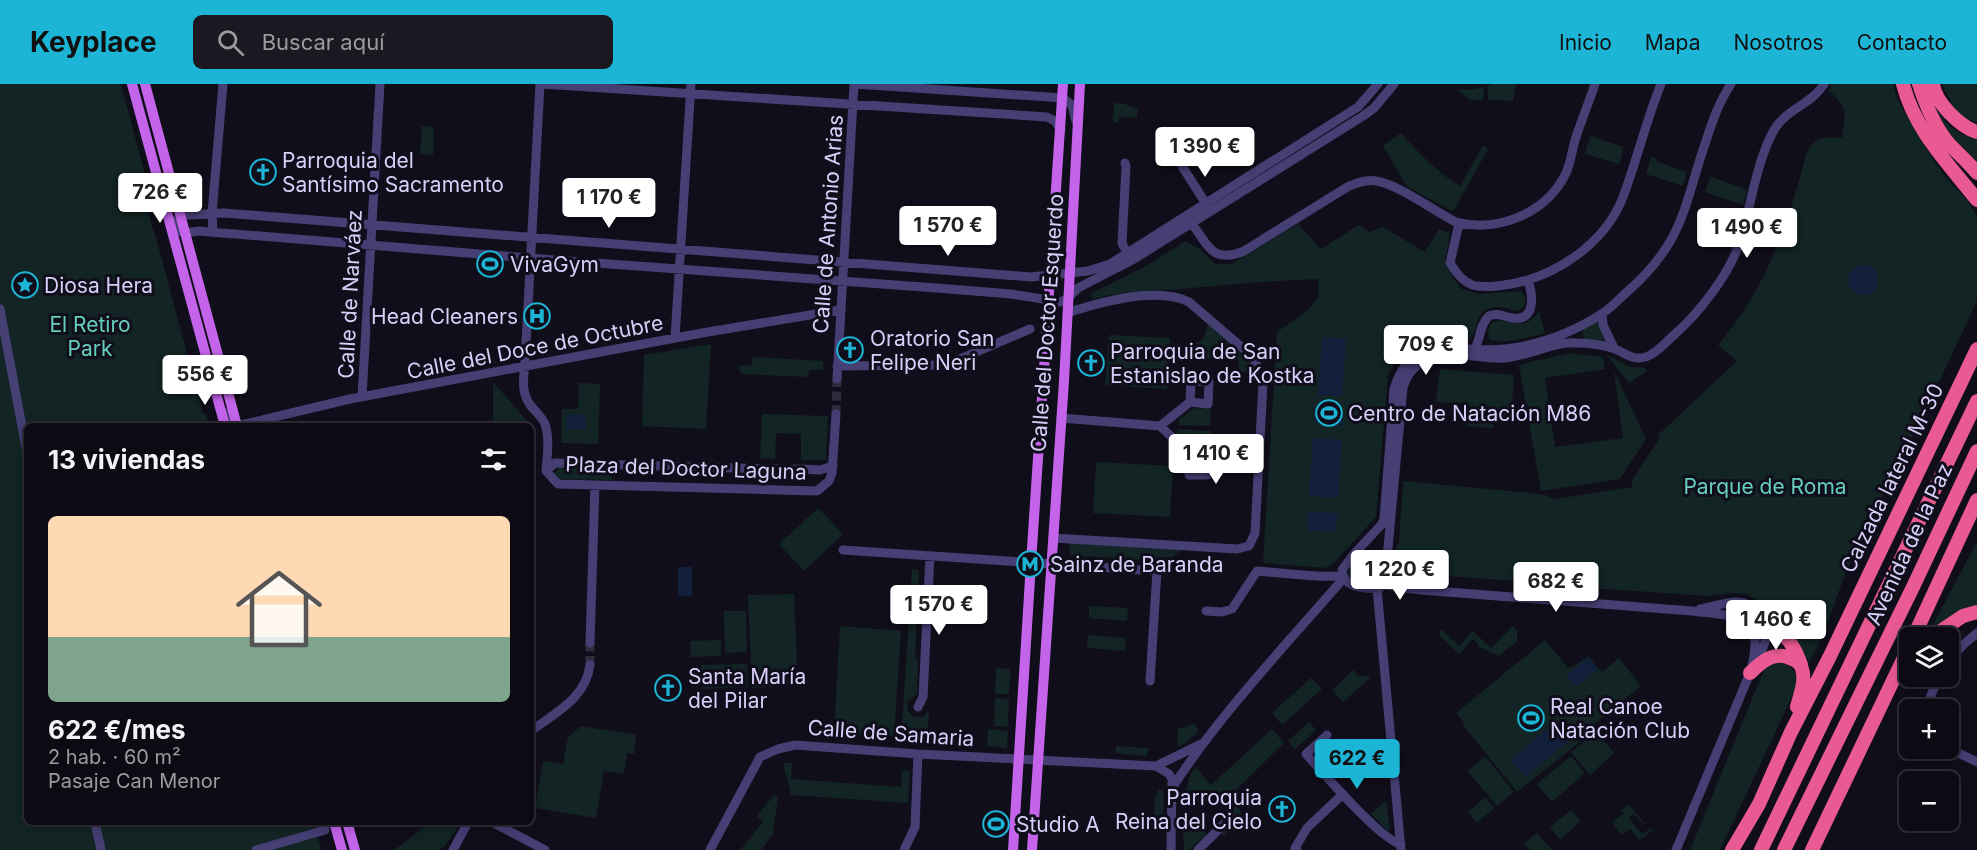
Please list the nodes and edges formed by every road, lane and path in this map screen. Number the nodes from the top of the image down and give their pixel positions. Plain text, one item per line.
1 (132, 84) edge
2 (145, 84) edge
3 (223, 84) edge
4 (380, 84) edge
5 (541, 84) edge
6 (691, 84) edge
7 (854, 84) edge
8 (1064, 84) edge
9 (1080, 84) edge
10 (1378, 84) edge
11 (1595, 84) edge
12 (1661, 84) edge
13 (1731, 84) edge
14 (1824, 84) edge
15 (1903, 84) edge
16 (1919, 84) edge
17 (1933, 84) edge
18 (1389, 86) edge
19 (690, 94) junction
20 (1063, 98) junction
21 (853, 104) junction
22 (1061, 131) junction
23 (1977, 132) edge
24 (1078, 136) junction
25 (1125, 163) dead end
26 (1182, 166) dead end
27 (1977, 173) edge
28 (158, 182) junction
29 (1977, 200) edge
30 (1206, 204) junction
31 (178, 211) junction
32 (212, 213) junction
33 (1188, 220) junction
34 (1462, 224) junction
35 (372, 225) junction
36 (185, 233) junction
37 (213, 233) junction
38 (532, 237) junction
39 (370, 246) junction
40 (680, 248) junction
41 (1127, 253) junction
42 (530, 258) junction
43 (844, 261) junction
44 (679, 269) junction
45 (1070, 274) junction
46 (1051, 276) junction
47 (1528, 281) junction
48 (843, 282) junction
49 (1068, 298) junction
50 (1050, 301) junction
51 (0, 309) edge
52 (840, 310) junction
53 (1067, 313) junction
54 (1602, 314) junction
55 (2, 324) edge
56 (1576, 327) junction
57 (1030, 329) dead end
58 (675, 338) junction
59 (1578, 343) junction
60 (1614, 348) junction
61 (1977, 349) edge
62 (1481, 350) junction
63 (837, 366) junction
64 (525, 367) junction
65 (212, 379) junction
66 (837, 379) tunnel mouth
67 (362, 397) junction
68 (1977, 401) edge
69 (1190, 402) dead end
70 (836, 414) tunnel mouth
71 (1041, 417) junction
72 (1061, 418) junction
73 (224, 423) edge
74 (230, 423) edge
75 (236, 423) edge
76 (250, 423) edge
77 (1160, 426) junction
78 (24, 438) edge
79 (1977, 451) edge
80 (1190, 454) dead end
81 (833, 466) junction
82 (727, 468) junction
83 (777, 469) tunnel mouth
84 (800, 470) tunnel mouth
85 (546, 471) junction
86 (595, 485) junction
87 (726, 489) junction
88 (1977, 500) edge
89 (1977, 511) edge
90 (1962, 535) junction
91 (1053, 537) junction
92 (843, 550) dead end
93 (1354, 554) junction
94 (930, 556) junction
95 (1031, 562) junction
96 (1051, 564) junction
97 (1387, 564) junction
98 (1343, 577) junction
99 (1380, 586) junction
100 (1421, 590) junction
101 (1206, 611) dead end
102 (1692, 611) junction
103 (1977, 612) edge
104 (1736, 616) junction
105 (1764, 622) junction
106 (1918, 627) edge
107 (1946, 627) edge
108 (1977, 633) edge
109 (591, 643) tunnel mouth
110 (1959, 649) edge
111 (590, 665) tunnel mouth
112 (1802, 666) junction
113 (1899, 668) edge
114 (1750, 673) junction
115 (1150, 681) dead end
116 (1899, 687) edge
117 (918, 707) dead end
118 (534, 729) edge
119 (1791, 732) junction
120 (1327, 735) dead end
121 (1203, 743) junction
122 (1959, 753) edge
123 (918, 754) junction
124 (1019, 758) junction
125 (1038, 759) junction
126 (1977, 762) edge
127 (1156, 766) junction
128 (1172, 789) junction
129 (1841, 790) junction
130 (1343, 794) junction
131 (1759, 804) junction
132 (1231, 817) dead end
133 (96, 825) edge
134 (348, 825) edge
135 (466, 825) edge
136 (498, 825) edge
137 (330, 826) edge
138 (1401, 847) edge
139 (1296, 849) edge
140 (101, 850) edge
141 (256, 850) edge
142 (342, 850) edge
143 (355, 850) edge
144 (453, 850) edge
145 (545, 850) edge
146 (710, 850) edge
147 (904, 850) edge
148 (1013, 850) edge
149 (1032, 850) edge
150 (1171, 850) edge
151 (1198, 850) edge
152 (1676, 850) edge
153 (1732, 850) edge
154 (1740, 850) edge
155 (1761, 850) edge
156 (1784, 850) edge
157 (1812, 850) edge

1 - 28 main road
2 - 31 main road
3 - 32 street
4 - 35 street, Calle de Narváez
5 - 19 street
5 - 38 street
6 - 19 street
7 - 20 street
7 - 21 street, Calle de Antonio Arias
8 - 20 main road, Calle del Doctor Esquerdo
9 - 24 main road, Calle del Doctor Esquerdo
10 - 30 street
11 - 34 street
12 - 47 street
13 - 54 street
14 - 60 street
15 - 29 highway
16 - 27 highway
17 - 23 highway
18 - 33 street
19 - 21 street
19 - 40 street
20 - 22 main road, Calle del Doctor Esquerdo
20 - 24 street
21 - 22 street
21 - 43 street, Calle de Antonio Arias
22 - 46 main road, Calle del Doctor Esquerdo
24 - 45 main road, Calle del Doctor Esquerdo
25 - 41 street
26 - 30 street
28 - 36 street
28 - 65 main road
30 - 33 street
31 - 32 street
31 - 36 main road
32 - 35 street
32 - 37 street
33 - 34 street
33 - 41 street
33 - 49 street
34 - 47 street
35 - 38 street
35 - 39 street, Calle de Narváez
36 - 37 street
36 - 75 main road
37 - 39 street
38 - 40 street
38 - 42 street
39 - 42 street
39 - 67 street, Calle de Narváez
40 - 43 street
40 - 44 street
41 - 45 street
42 - 44 street
42 - 64 street
43 - 46 street
43 - 48 street, Calle de Antonio Arias
44 - 48 street
44 - 58 street
45 - 46 street
45 - 49 main road, Calle del Doctor Esquerdo
46 - 50 main road, Calle del Doctor Esquerdo
47 - 62 street
48 - 50 street
48 - 52 street, Calle de Antonio Arias
49 - 50 street
49 - 53 main road, Calle del Doctor Esquerdo
50 - 71 main road, Calle del Doctor Esquerdo
51 - 55 street
52 - 58 street, Calle del Doce de Octubre
52 - 63 street, Calle de Antonio Arias
53 - 72 main road, Calle del Doctor Esquerdo
53 - 91 street
54 - 56 street
54 - 60 street
55 - 78 street
56 - 59 street
56 - 62 street
57 - 63 street
58 - 64 street, Calle del Doce de Octubre
59 - 60 street
59 - 62 street
61 - 119 highway, Calzada lateral M-30
62 - 93 street
62 - 97 street
63 - 66 street, Calle de Antonio Arias
64 - 67 street, Calle del Doce de Octubre
64 - 85 street
65 - 73 main road
65 - 74 street
67 - 76 street, Calle del Doce de Octubre
68 - 155 highway, Avenida de la Paz
69 - 77 street
70 - 81 street
71 - 72 main road
71 - 95 main road, Calle del Doctor Esquerdo
72 - 77 street
72 - 91 main road, Calle del Doctor Esquerdo
77 - 80 street
79 - 156 highway, Avenida de la Paz
81 - 84 street, Plaza del Doctor Laguna
81 - 87 street, Plaza del Doctor Laguna
82 - 83 street, Plaza del Doctor Laguna
82 - 85 street, Plaza del Doctor Laguna
82 - 87 street
85 - 86 street, Plaza del Doctor Laguna
86 - 87 street, Plaza del Doctor Laguna
86 - 109 street
88 - 90 highway
89 - 90 highway
90 - 106 highway
91 - 96 main road, Calle del Doctor Esquerdo
92 - 94 street
93 - 97 street
93 - 98 street
94 - 95 street
94 - 117 street
95 - 96 street
95 - 124 main road, Calle del Doctor Esquerdo
96 - 115 street
96 - 125 main road, Calle del Doctor Esquerdo
97 - 99 street
97 - 100 street
98 - 99 street
98 - 101 street
98 - 121 street
99 - 100 street
99 - 138 street
100 - 102 street
102 - 104 street
102 - 105 street
103 - 107 highway
104 - 105 highway
104 - 114 street
105 - 112 highway
105 - 114 street
108 - 110 street
111 - 118 street
112 - 114 highway
112 - 119 highway
113 - 129 highway
114 - 152 street
116 - 129 highway
119 - 131 highway, Calzada lateral M-30
120 - 130 street
121 - 127 street
121 - 128 street
122 - 126 street
123 - 124 street, Calle de Samaria
123 - 146 street, Calle de Samaria
123 - 147 street
124 - 125 street, Calle de Samaria
124 - 148 main road, Calle del Doctor Esquerdo
125 - 127 street, Calle de Samaria
125 - 149 main road, Calle del Doctor Esquerdo
127 - 128 street
128 - 150 street
129 - 157 highway
130 - 138 street
130 - 139 street
131 - 153 highway, Calzada lateral M-30
131 - 154 highway
132 - 151 street
133 - 140 street
134 - 143 main road
135 - 144 street
136 - 145 street
137 - 141 street
137 - 142 main road

